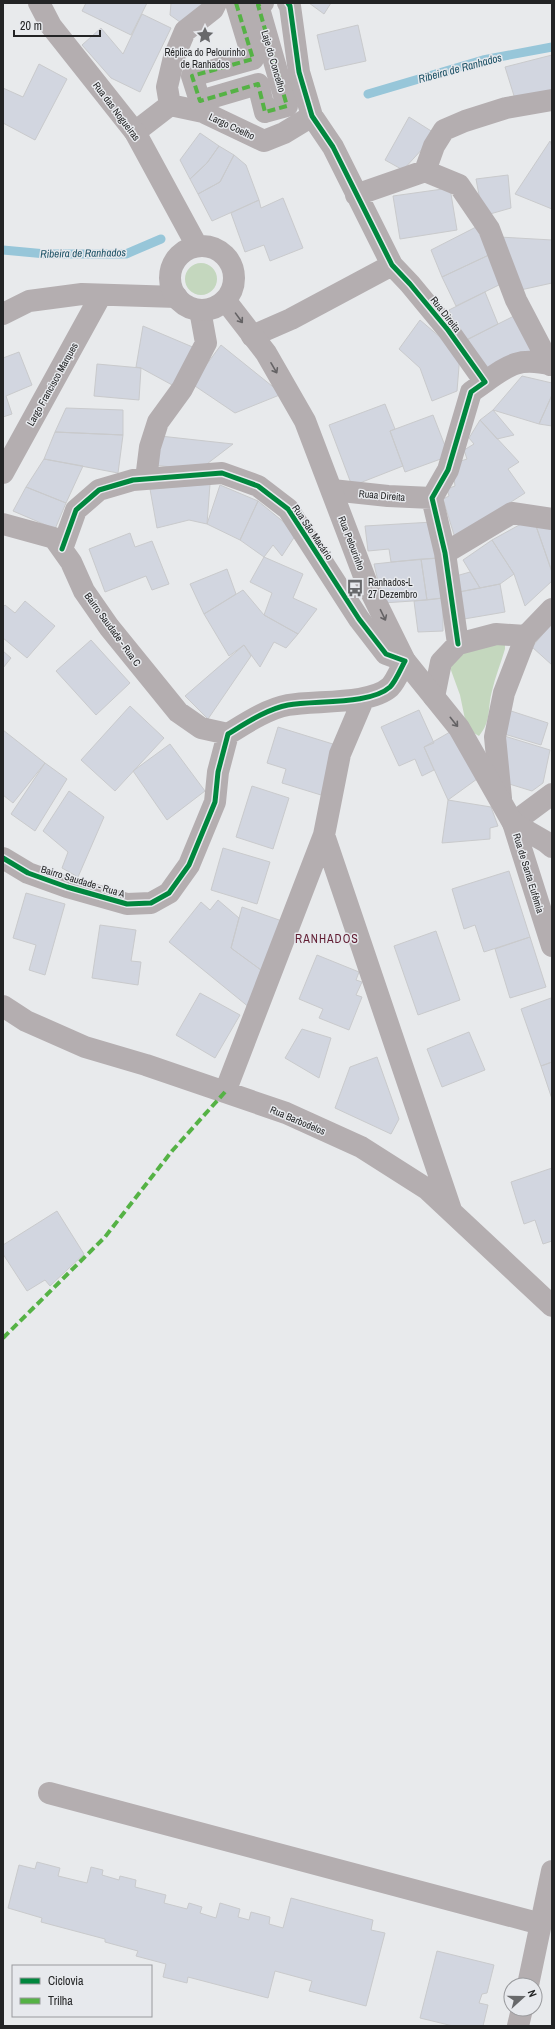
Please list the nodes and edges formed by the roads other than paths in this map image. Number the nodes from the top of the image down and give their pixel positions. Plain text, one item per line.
1 (39, 3) edge
2 (216, 3) edge
3 (236, 3) edge
4 (263, 3) edge
5 (288, 3) edge
6 (551, 103) edge
7 (170, 105) junction
8 (312, 116) junction
9 (135, 132) junction
10 (425, 171) junction
11 (356, 194) junction
12 (197, 246) junction
13 (392, 265) junction
14 (101, 295) junction
15 (177, 297) junction
16 (225, 300) junction
17 (200, 310) junction
18 (3, 314) edge
19 (252, 336) junction
20 (551, 365) edge
21 (485, 382) junction
22 (3, 473) edge
23 (146, 479) junction
24 (332, 490) junction
25 (432, 498) junction
26 (552, 519) edge
27 (3, 524) edge
28 (62, 549) junction
29 (445, 553) junction
30 (552, 609) edge
31 (526, 636) junction
32 (458, 644) junction
33 (405, 661) junction
34 (434, 697) junction
35 (363, 700) junction
36 (228, 734) junction
37 (552, 794) edge
38 (501, 798) junction
39 (513, 823) junction
40 (324, 836) junction
41 (552, 847) edge
42 (3, 858) edge
43 (552, 946) edge
44 (3, 1006) edge
45 (225, 1092) junction
46 (452, 1212) junction
47 (552, 1306) edge
48 (49, 1793) dead end
49 (552, 1871) edge
50 (541, 1924) junction
51 (530, 1977) edge

1 - 9 street, Rua das Nogueiras
2 - 7 street
3 - 4 street, Laje do Concelho
5 - 8 street, Rua Direita
6 - 10 street
7 - 8 street, Largo Coelho
7 - 9 street
8 - 11 street, Rua Direita
9 - 12 street, Rua das Nogueiras
10 - 11 street
10 - 20 street
11 - 13 street, Rua Direita
12 - 15 street
12 - 16 street
13 - 19 street
13 - 21 street, Rua Direita
14 - 15 street
14 - 18 street
14 - 22 street, Largo Francisco Marques
15 - 17 street
16 - 17 street
16 -> 19 street, Rua Pelourinho
17 - 23 street
19 -> 24 street, Rua Pelourinho
20 - 21 street
21 - 25 street
23 - 28 street, Rua São Macário
23 - 33 street, Rua São Macário
24 - 25 street, Ruaa Direita
24 -> 33 street, Rua Pelourinho
25 - 29 street
26 - 29 street
27 - 28 street, Bairro Saudade - Rua C
28 - 36 street, Bairro Saudade - Rua C
29 - 32 street
30 - 31 street
31 - 32 street
31 - 38 street
32 - 34 street
33 - 34 street, Rua Pelourinho
33 - 35 street
34 -> 38 street, Rua Pelourinho
35 - 36 street
35 - 40 street
36 - 42 street, Bairro Saudade - Rua A
37 - 39 street
38 - 39 street, Rua Pelourinho
39 - 41 street
39 - 43 street, Rua de Santa Eufêmia
40 - 45 street
40 - 46 street
44 - 45 street, Rua Barbodelos
45 - 46 street, Rua Barbodelos
46 - 47 street, Rua Barbodelos
48 - 50 street
49 - 50 street
50 - 51 street

